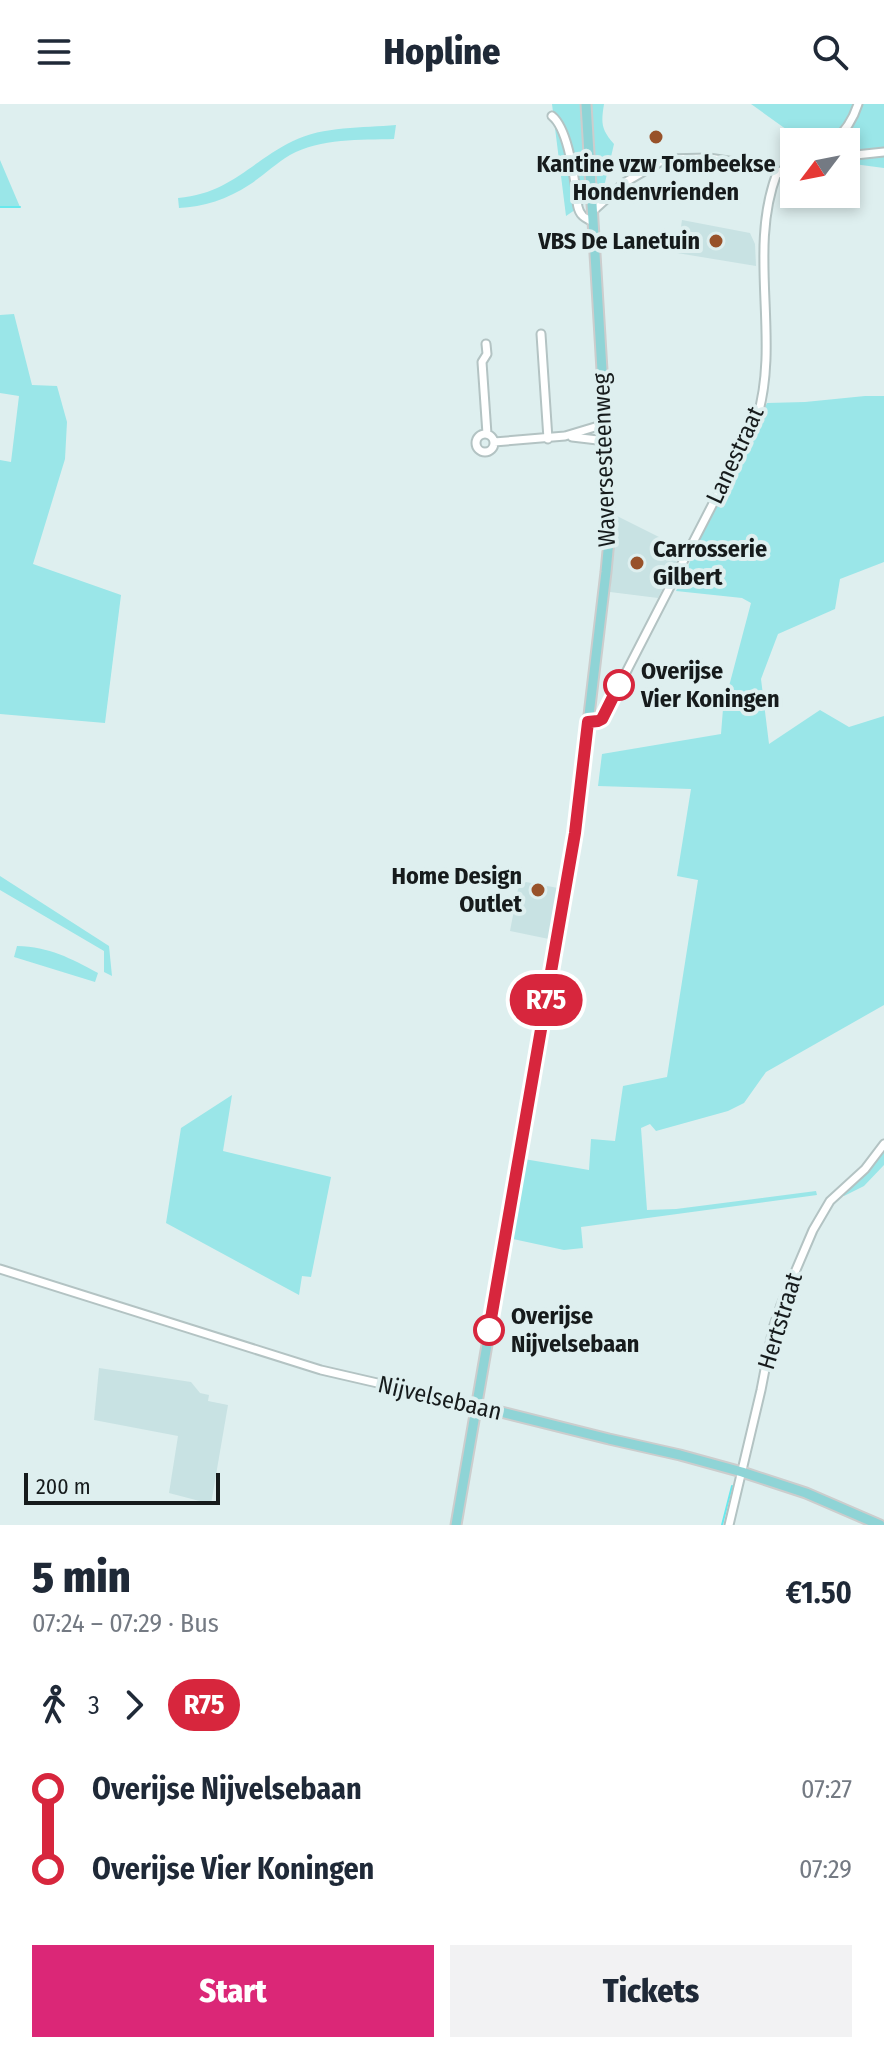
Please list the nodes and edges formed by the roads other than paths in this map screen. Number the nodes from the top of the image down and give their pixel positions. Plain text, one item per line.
1 (586, 104) edge
2 (858, 104) edge
3 (552, 116) dead end
4 (847, 128) edge
5 (884, 152) edge
6 (860, 154) edge
7 (780, 171) edge
8 (777, 173) junction
9 (780, 174) edge
10 (593, 216) junction
11 (541, 334) dead end
12 (486, 344) dead end
13 (605, 424) junction
14 (487, 434) junction
15 (565, 436) junction
16 (548, 439) junction
17 (606, 441) junction
18 (494, 442) junction
19 (588, 722) junction
20 (884, 1144) edge
21 (0, 1269) edge
22 (477, 1406) junction
23 (742, 1472) junction
24 (456, 1525) edge
25 (729, 1525) edge
26 (880, 1525) edge

1 - 10 main road, Waversesteenweg
2 - 4 street
3 - 10 street
5 - 6 street
7 - 8 street
8 - 9 street
8 - 10 street
8 - 19 street, Lanestraat
10 - 13 main road, Waversesteenweg
11 - 16 street
12 - 14 street
13 - 15 street
13 - 17 main road, Waversesteenweg
14 - 18 street
14 - 18 street
15 - 16 street
15 - 17 street
16 - 18 street
17 - 19 main road, Waversesteenweg
19 - 22 main road, Waversesteenweg
20 - 23 street, Hertstraat
21 - 22 street, Nijvelsebaan
22 - 23 main road, Nijvelsebaan
22 - 24 main road, Waversesteenweg
23 - 25 street, Hertstraat
23 - 26 main road, Nijvelsebaan

